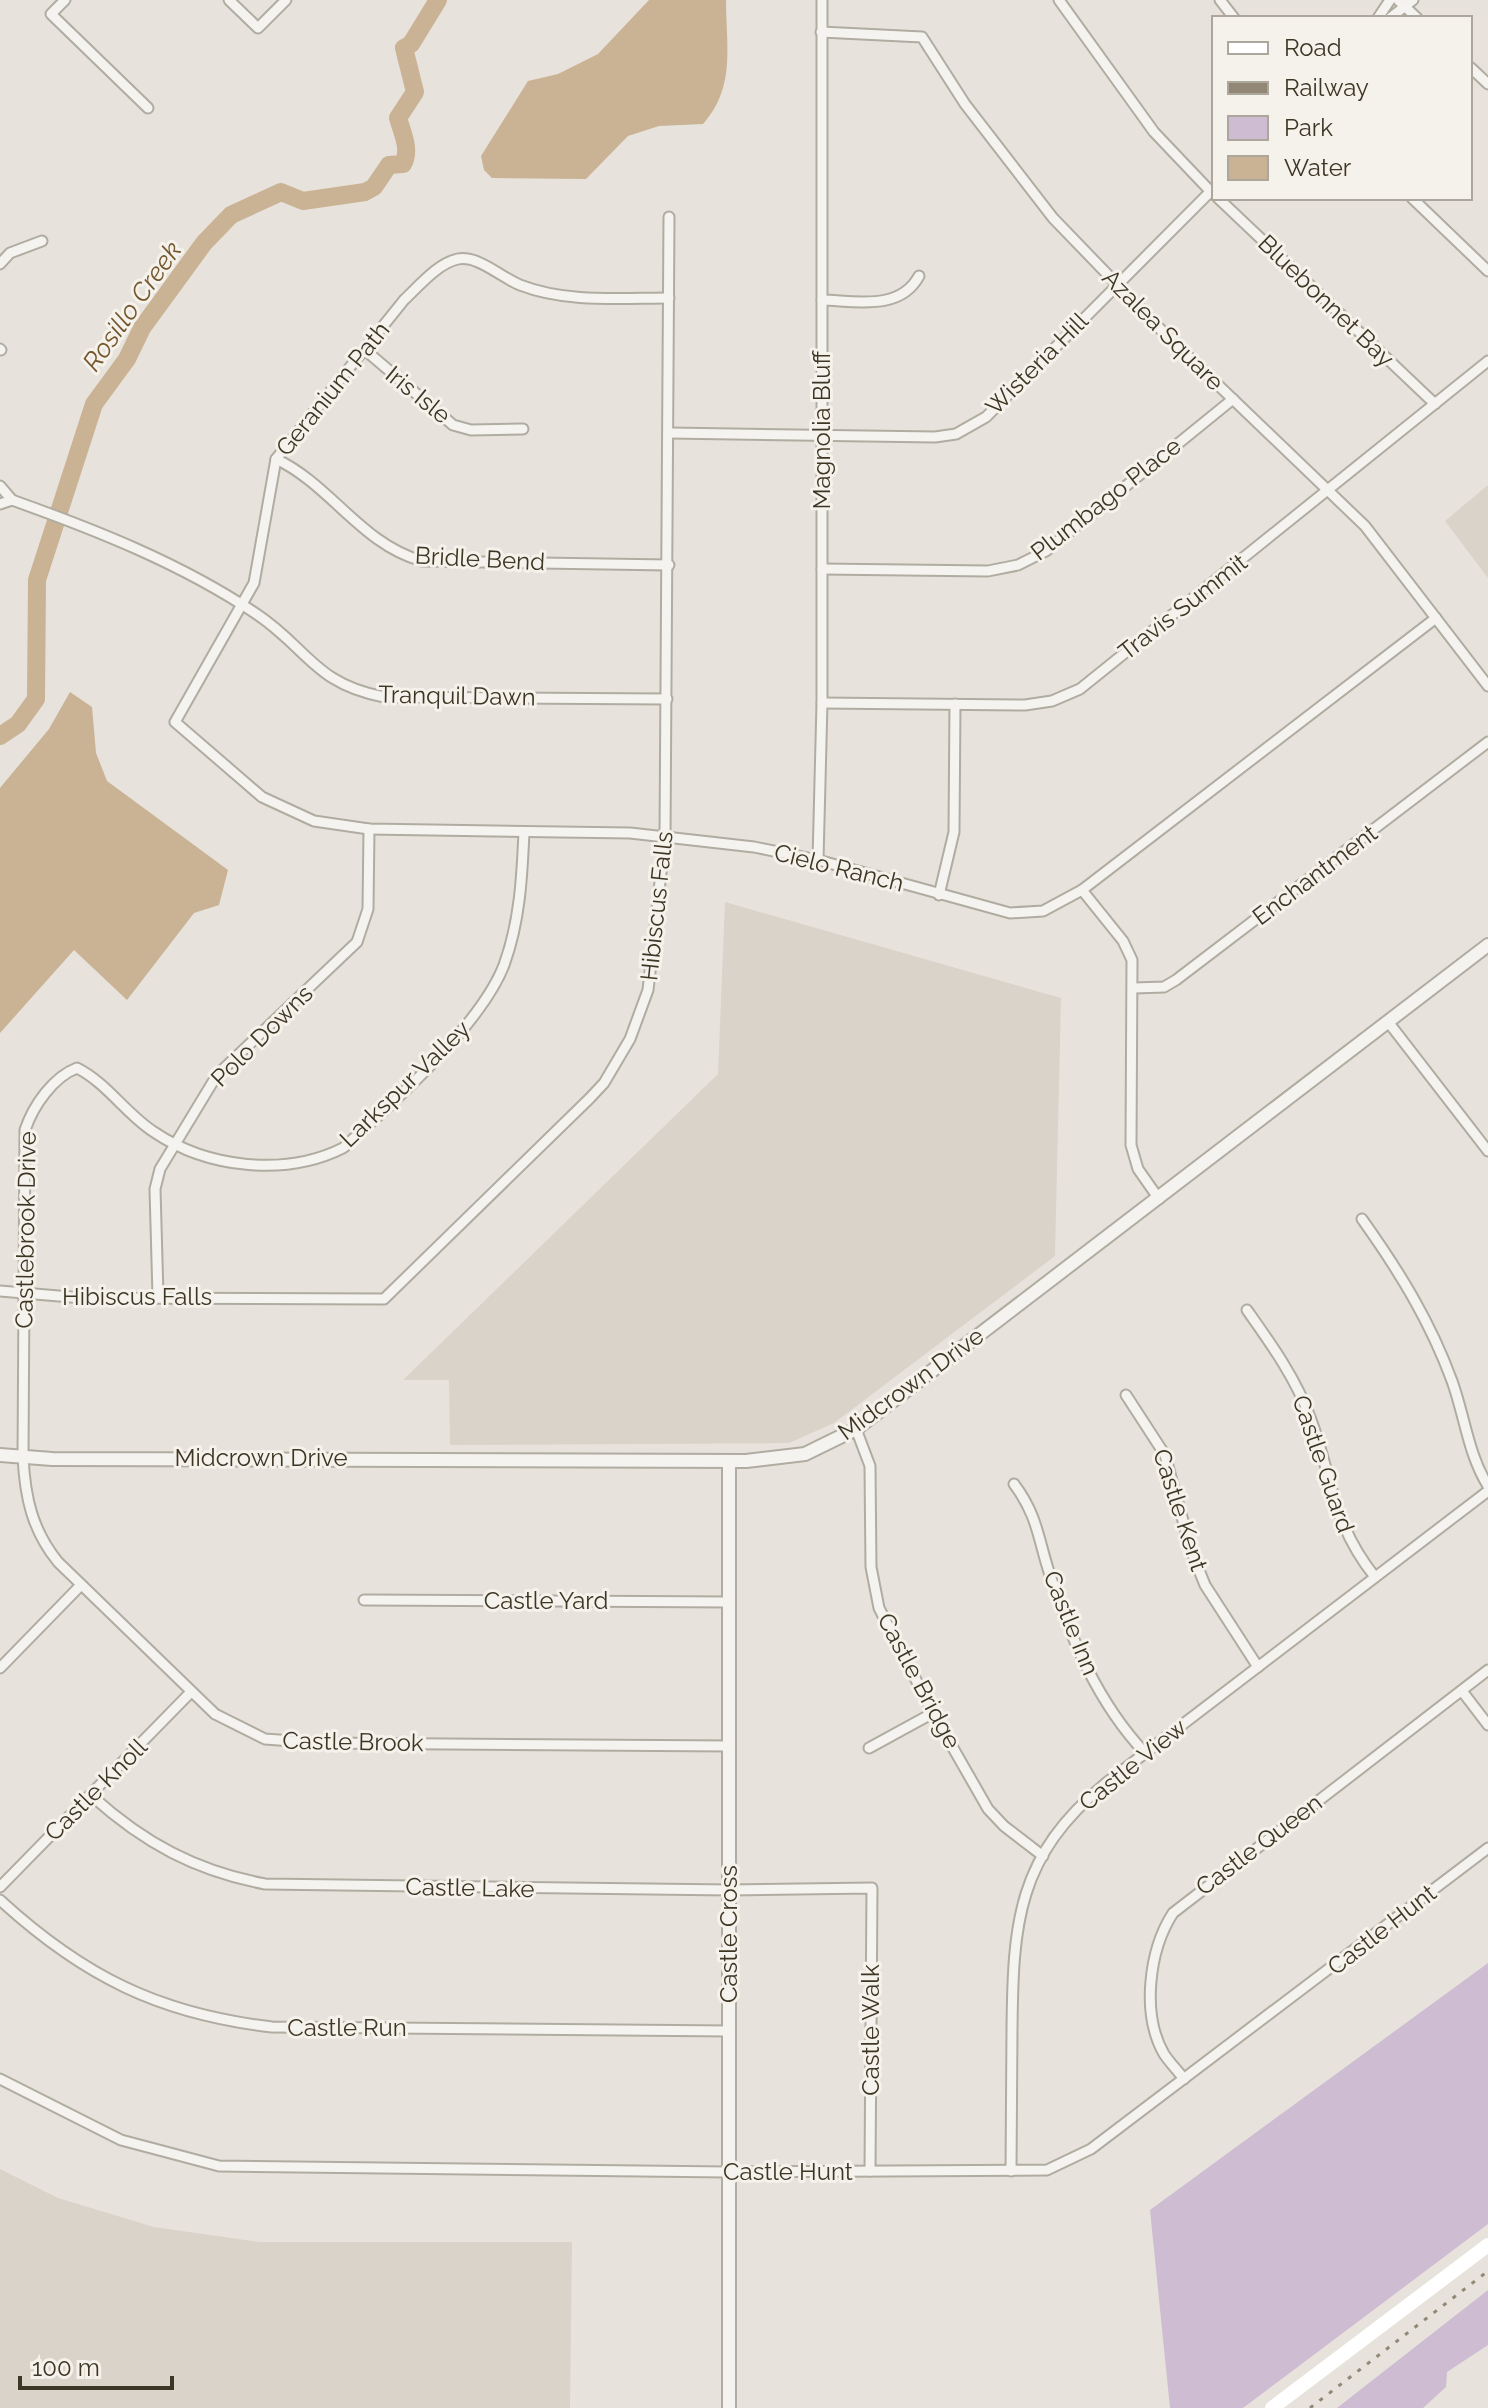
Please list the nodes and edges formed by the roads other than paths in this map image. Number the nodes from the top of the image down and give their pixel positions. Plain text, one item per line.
1 (65, 0) edge
2 (229, 0) edge
3 (286, 0) edge
4 (822, 0) edge
5 (1059, 0) edge
6 (1220, 0) edge
7 (1232, 16) edge
8 (821, 32) junction
9 (1472, 69) edge
10 (1488, 84) edge
11 (148, 108) dead end
12 (1212, 191) edge
13 (1212, 195) edge
14 (1221, 200) edge
15 (1414, 200) edge
16 (669, 217) dead end
17 (42, 241) dead end
18 (0, 264) edge
19 (1488, 271) edge
20 (919, 276) dead end
21 (1116, 285) junction
22 (669, 298) junction
23 (822, 300) junction
24 (365, 350) junction
25 (1488, 361) edge
26 (1233, 399) junction
27 (1435, 404) junction
28 (523, 429) dead end
29 (670, 433) junction
30 (822, 435) junction
31 (276, 459) junction
32 (0, 486) edge
33 (1330, 490) junction
34 (12, 500) junction
35 (0, 504) edge
36 (669, 565) junction
37 (822, 569) junction
38 (242, 605) junction
39 (1436, 618) junction
40 (1488, 686) edge
41 (667, 699) junction
42 (822, 703) junction
43 (955, 704) junction
44 (175, 722) joint
45 (1488, 742) edge
46 (369, 829) junction
47 (524, 832) junction
48 (665, 837) junction
49 (818, 860) junction
50 (1082, 890) junction
51 (939, 895) junction
52 (1488, 945) edge
53 (1134, 988) junction
54 (1389, 1023) junction
55 (77, 1068) joint
56 (175, 1142) junction
57 (1488, 1151) edge
58 (1159, 1199) junction
59 (1362, 1219) dead end
60 (0, 1291) edge
61 (25, 1295) junction
62 (158, 1296) junction
63 (1247, 1310) dead end
64 (23, 1365) joint
65 (1126, 1395) dead end
66 (856, 1429) junction
67 (0, 1448) edge
68 (23, 1453) junction
69 (0, 1455) edge
70 (729, 1461) junction
71 (1014, 1484) dead end
72 (1488, 1488) edge
73 (1375, 1577) junction
74 (81, 1585) junction
75 (364, 1600) dead end
76 (729, 1602) junction
77 (1258, 1667) junction
78 (0, 1668) edge
79 (1488, 1670) edge
80 (1462, 1691) junction
81 (191, 1692) junction
82 (933, 1713) junction
83 (1488, 1725) edge
84 (730, 1746) junction
85 (869, 1748) dead end
86 (1145, 1753) junction
87 (92, 1796) junction
88 (1488, 1848) edge
89 (1043, 1856) junction
90 (0, 1887) edge
91 (872, 1888) joint
92 (730, 1890) junction
93 (0, 1900) edge
94 (730, 2031) junction
95 (0, 2079) edge
96 (1184, 2079) junction
97 (870, 2171) junction
98 (1011, 2171) junction
99 (728, 2172) junction
100 (1488, 2245) edge
101 (729, 2408) edge
102 (1272, 2408) edge

1 - 11 street
2 - 3 street
4 - 8 street, Magnolia Bluff
5 - 12 street, Bluebonnet Bay
6 - 7 street
8 - 21 street, Azalea Square
8 - 23 street, Magnolia Bluff
9 - 10 street
13 - 21 street, Wisteria Hill
14 - 27 street, Bluebonnet Bay
15 - 19 street
16 - 22 street, Hibiscus Falls
17 - 18 street
20 - 23 street
21 - 26 street, Azalea Square
21 - 30 street, Wisteria Hill
22 - 24 street, Geranium Path
22 - 29 street, Hibiscus Falls
23 - 30 street, Magnolia Bluff
24 - 28 street, Iris Isle
24 - 31 street, Geranium Path
25 - 27 street, Travis Summit
26 - 33 street, Azalea Square
26 - 37 street, Plumbago Place
27 - 33 street, Travis Summit
29 - 30 street, Wisteria Hill
29 - 36 street, Hibiscus Falls
30 - 37 street, Magnolia Bluff
31 - 36 street, Bridle Bend
31 - 38 street, Geranium Path
32 - 34 street, Tranquil Dawn
33 - 39 street, Azalea Square
33 - 43 street, Travis Summit
34 - 35 street
34 - 38 street, Tranquil Dawn
36 - 41 street, Hibiscus Falls
37 - 42 street, Magnolia Bluff
38 - 41 street, Tranquil Dawn
38 - 44 street, Geranium Path
39 - 40 street, Azalea Square
39 - 50 street, Cielo Ranch
41 - 48 street, Hibiscus Falls
42 - 43 street, Travis Summit
42 - 49 street, Magnolia Bluff
43 - 51 street
44 - 46 street, Cielo Ranch
45 - 53 street, Enchantment
46 - 47 street, Cielo Ranch
46 - 56 street, Polo Downs
47 - 48 street, Cielo Ranch
47 - 56 street, Larkspur Valley
48 - 49 street, Cielo Ranch
48 - 62 street, Hibiscus Falls
49 - 51 street, Cielo Ranch
50 - 51 street, Cielo Ranch
50 - 53 street
52 - 54 street, Midcrown Drive
53 - 58 street
54 - 57 street
54 - 58 street, Midcrown Drive
55 - 56 street, Larkspur Valley
55 - 61 street, Castlebrook Drive
56 - 62 street, Polo Downs
58 - 66 street, Midcrown Drive
59 - 72 street
60 - 61 street, Hibiscus Falls
61 - 62 street, Hibiscus Falls
61 - 64 street, Castlebrook Drive
63 - 73 street, Castle Guard
64 - 68 street, Castle Brook
65 - 77 street, Castle Kent
66 - 70 street, Midcrown Drive
66 - 82 street, Castle Bridge
67 - 68 street, Midcrown Drive
68 - 69 street, Midcrown Drive
68 - 70 street, Midcrown Drive
68 - 74 street, Castle Brook
70 - 76 street, Castle Cross
71 - 86 street, Castle Inn
72 - 73 street, Castle View
73 - 77 street, Castle View
74 - 78 street
74 - 81 street, Castle Brook
75 - 76 street, Castle Yard
76 - 84 street, Castle Cross
77 - 86 street, Castle View
79 - 80 street, Castle Queen
80 - 83 street
80 - 96 street, Castle Queen
81 - 84 street, Castle Brook
81 - 87 street, Castle Knoll
82 - 85 street
82 - 89 street, Castle Bridge
84 - 92 street, Castle Cross
86 - 89 street, Castle View
87 - 90 street, Castle Knoll
87 - 92 street, Castle Lake
88 - 96 street, Castle Hunt
89 - 98 street, Castle View
91 - 92 street, Castle Lake
91 - 97 street, Castle Walk
92 - 94 street, Castle Cross
93 - 94 street, Castle Run
94 - 99 street, Castle Cross
95 - 99 street, Castle Hunt
96 - 98 street, Castle Hunt
97 - 98 street, Castle Hunt
97 - 99 street, Castle Hunt
99 - 101 street, Castle Cross
100 - 102 main road

